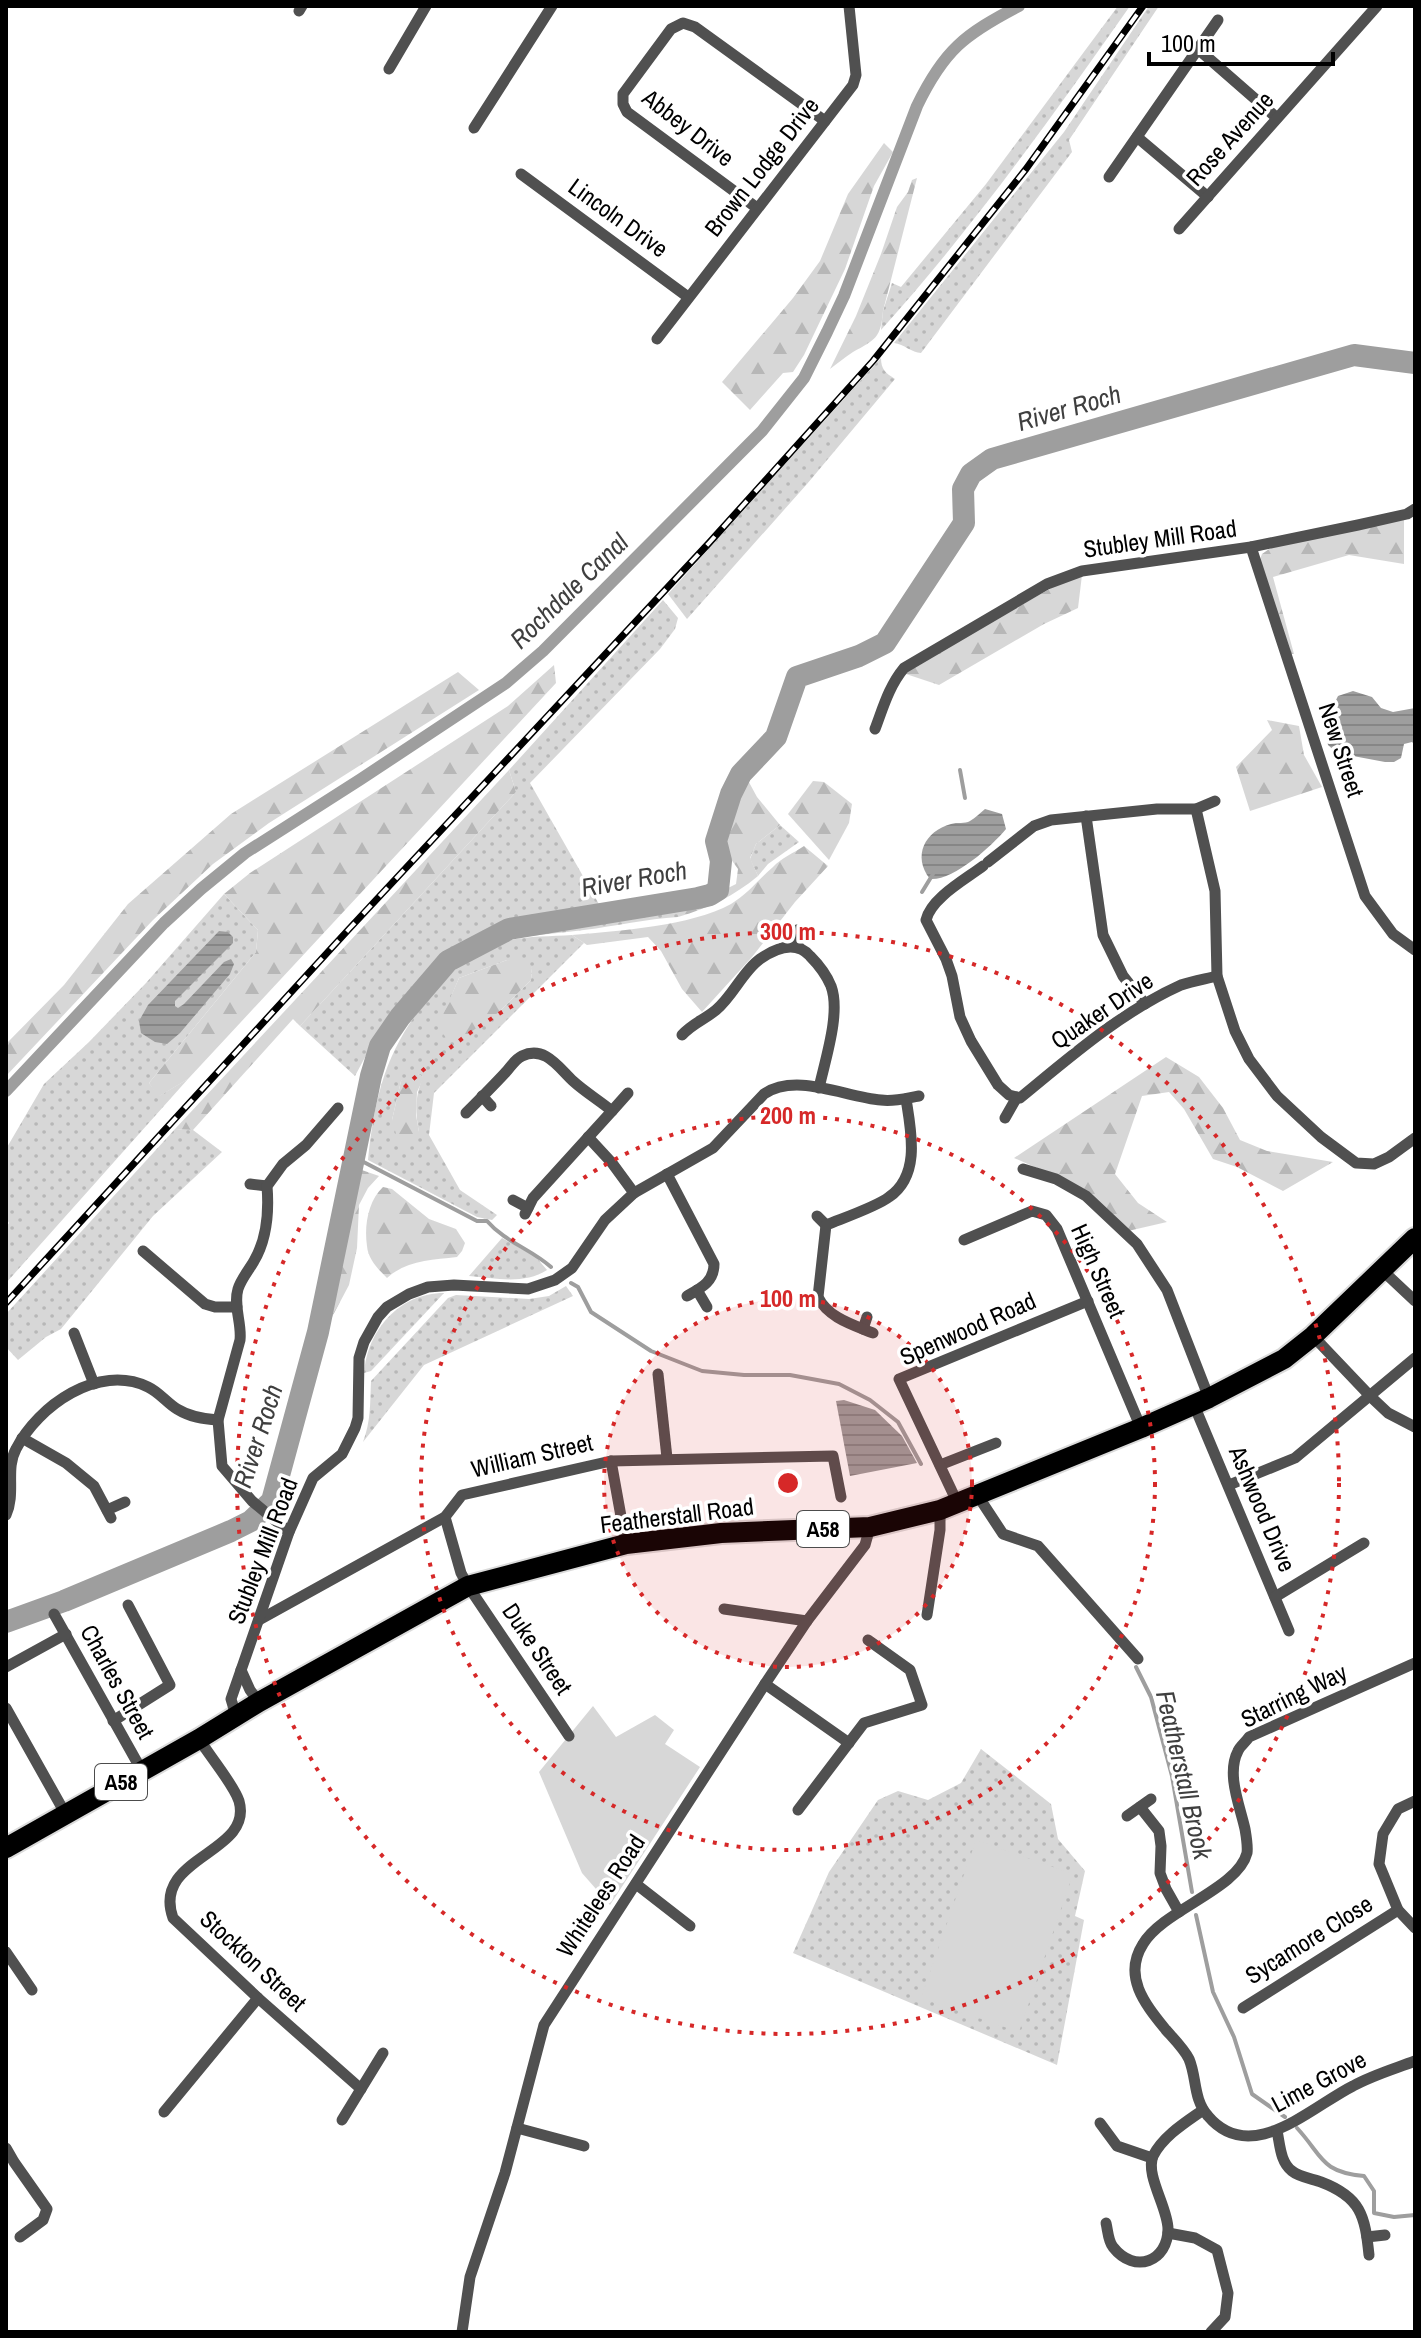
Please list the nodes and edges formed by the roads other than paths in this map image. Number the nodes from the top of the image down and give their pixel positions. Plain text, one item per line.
1 (426, 6) edge
2 (552, 6) edge
3 (849, 6) edge
4 (1377, 6) edge
5 (1218, 20) dead end
6 (1198, 49) junction
7 (389, 69) dead end
8 (1277, 118) junction
9 (825, 121) junction
10 (474, 128) dead end
11 (1137, 137) junction
12 (521, 174) dead end
13 (1109, 177) dead end
14 (1208, 197) junction
15 (757, 208) junction
16 (1179, 229) dead end
17 (688, 297) junction
18 (657, 339) dead end
19 (1415, 509) edge
20 (1251, 547) junction
21 (875, 729) dead end
22 (1215, 801) dead end
23 (1196, 809) junction
24 (1086, 816) junction
25 (797, 930) dead end
26 (798, 947) junction
27 (1415, 950) edge
28 (1217, 976) junction
29 (1145, 1004) junction
30 (682, 1035) dead end
31 (819, 1088) junction
32 (628, 1093) dead end
33 (919, 1096) dead end
34 (1018, 1098) junction
35 (906, 1099) junction
36 (338, 1108) dead end
37 (612, 1111) junction
38 (466, 1113) dead end
39 (1005, 1118) dead end
40 (588, 1137) junction
41 (1415, 1138) edge
42 (1023, 1169) dead end
43 (667, 1174) junction
44 (250, 1184) dead end
45 (267, 1186) junction
46 (634, 1193) junction
47 (513, 1200) dead end
48 (1415, 1238) edge
49 (964, 1240) dead end
50 (143, 1251) dead end
51 (1382, 1270) junction
52 (1088, 1301) junction
53 (1415, 1301) edge
54 (237, 1307) junction
55 (707, 1307) dead end
56 (868, 1326) dead end
57 (74, 1333) dead end
58 (1313, 1336) junction
59 (1415, 1358) edge
60 (658, 1374) dead end
61 (94, 1384) junction
62 (1371, 1397) junction
63 (1202, 1401) junction
64 (218, 1420) junction
65 (1415, 1427) edge
66 (1141, 1428) junction
67 (22, 1438) junction
68 (996, 1443) dead end
69 (667, 1458) junction
70 (611, 1461) junction
71 (940, 1465) junction
72 (1229, 1485) junction
73 (978, 1496) junction
74 (841, 1497) dead end
75 (125, 1502) dead end
76 (949, 1507) junction
77 (6, 1515) edge
78 (445, 1517) junction
79 (870, 1527) junction
80 (289, 1532) junction
81 (1364, 1543) dead end
82 (626, 1544) junction
83 (468, 1586) junction
84 (1275, 1597) junction
85 (128, 1605) dead end
86 (724, 1609) dead end
87 (54, 1614) dead end
88 (927, 1615) dead end
89 (259, 1620) junction
90 (807, 1621) junction
91 (1289, 1631) dead end
92 (66, 1634) junction
93 (868, 1640) dead end
94 (1138, 1659) dead end
95 (1415, 1663) edge
96 (6, 1667) edge
97 (241, 1670) junction
98 (765, 1684) junction
99 (259, 1702) junction
100 (6, 1708) edge
101 (236, 1716) junction
102 (113, 1721) junction
103 (569, 1736) dead end
104 (199, 1739) junction
105 (849, 1743) junction
106 (142, 1771) junction
107 (1151, 1799) dead end
108 (1415, 1801) edge
109 (1140, 1807) junction
110 (798, 1810) dead end
111 (65, 1813) junction
112 (1127, 1816) dead end
113 (6, 1848) edge
114 (636, 1884) junction
115 (1398, 1910) junction
116 (1179, 1912) junction
117 (690, 1926) dead end
118 (1415, 1928) edge
119 (7, 1956) edge
120 (32, 1990) dead end
121 (258, 1998) junction
122 (1243, 2008) dead end
123 (383, 2053) dead end
124 (1415, 2061) edge
125 (361, 2089) junction
126 (1203, 2110) junction
127 (164, 2112) dead end
128 (342, 2120) dead end
129 (1100, 2123) dead end
130 (517, 2128) junction
131 (1277, 2131) junction
132 (584, 2146) dead end
133 (6, 2148) edge
134 (1152, 2158) junction
135 (1106, 2223) dead end
136 (1168, 2233) junction
137 (1385, 2235) dead end
138 (20, 2237) dead end
139 (1367, 2237) junction
140 (1369, 2255) dead end
141 (462, 2332) edge
142 (1211, 2332) edge

1 - 7 street
2 - 10 street
3 - 9 street, Brown Lodge Drive
4 - 8 street, Rose Avenue
5 - 6 street
6 - 8 street
6 - 11 street
8 - 14 street, Rose Avenue
9 - 15 street, Brown Lodge Drive
9 - 15 street, Abbey Drive
11 - 13 street
11 - 14 street
12 - 17 street, Lincoln Drive
14 - 16 street, Rose Avenue
15 - 17 street, Brown Lodge Drive
17 - 18 street, Brown Lodge Drive
19 - 20 street, Stubley Mill Road
20 - 21 street, Stubley Mill Road
20 - 27 street, New Street
22 - 23 street
23 - 24 street
23 - 28 street
24 - 29 street
24 - 34 street
25 - 26 street
26 - 30 street
26 - 31 street
28 - 29 street, Quaker Drive
28 - 41 street
29 - 34 street, Quaker Drive
31 - 35 street, Stubley Mill Road
31 - 43 street, Stubley Mill Road
32 - 37 street
33 - 35 street, Stubley Mill Road
34 - 39 street
35 - 56 street
36 - 45 street
37 - 38 street
37 - 40 street
40 - 46 street
40 - 47 street
42 - 63 street, Ashwood Drive
43 - 46 street, Stubley Mill Road
43 - 55 street
44 - 45 street
45 - 54 street
46 - 80 street, Stubley Mill Road
48 - 51 highway, A58
49 - 52 street, High Street
50 - 54 street
51 - 53 street
51 - 58 highway, Featherstall Road / A58
52 - 66 street, High Street
52 - 71 street, Spenwood Road
54 - 64 street
57 - 61 street
58 - 62 street
58 - 63 highway, Featherstall Road / A58
59 - 62 street
60 - 69 street
61 - 64 street
61 - 67 street
62 - 65 street
62 - 72 street
63 - 66 highway, Featherstall Road / A58
63 - 72 street, Ashwood Drive
64 - 80 street
66 - 73 highway, Featherstall Road / A58
67 - 75 street
67 - 77 street
68 - 71 street
69 - 70 street, William Street
69 - 74 street, William Street
70 - 78 street, William Street
70 - 82 street
71 - 76 street, Spenwood Road
72 - 84 street, Ashwood Drive
73 - 76 highway, Featherstall Road / A58
73 - 94 street
76 - 79 highway, Featherstall Road / A58
76 - 88 street
78 - 83 street, Duke Street
78 - 89 street, William Street
79 - 82 highway, Featherstall Road / A58
79 - 90 street, Whitelees Road
80 - 89 street, Stubley Mill Road
81 - 84 street
82 - 83 highway, Featherstall Road / A58
83 - 99 highway, Featherstall Road / A58
83 - 103 street, Duke Street
84 - 91 street, Ashwood Drive
85 - 102 street
86 - 90 street
87 - 92 street, Charles Street
89 - 97 street, Stubley Mill Road
90 - 98 street, Whitelees Road
92 - 96 street
92 - 102 street, Charles Street
93 - 105 street
95 - 116 street, Starring Way
97 - 99 street
97 - 101 street, Stubley Mill Road
98 - 105 street
98 - 114 street, Whitelees Road
99 - 101 highway, Featherstall Road / A58
100 - 111 street
101 - 104 highway, A58
102 - 106 street, Charles Street
104 - 106 highway, A58
104 - 121 street, Stockton Street
105 - 110 street
106 - 111 highway, A58
107 - 109 street
108 - 115 street
109 - 112 street
109 - 116 street
111 - 113 highway, A58
114 - 117 street
114 - 130 street, Whitelees Road
115 - 118 street
115 - 122 street, Sycamore Close
116 - 126 street, Starring Way
119 - 120 street
121 - 125 street, Stockton Street
121 - 127 street
123 - 125 street
124 - 131 street, Lime Grove
125 - 128 street
126 - 131 street, Lime Grove
126 - 134 street
129 - 134 street
130 - 132 street
130 - 141 street, Whitelees Road
131 - 139 street
133 - 138 street
134 - 136 street
135 - 136 street
136 - 142 street
137 - 139 street
139 - 140 street

